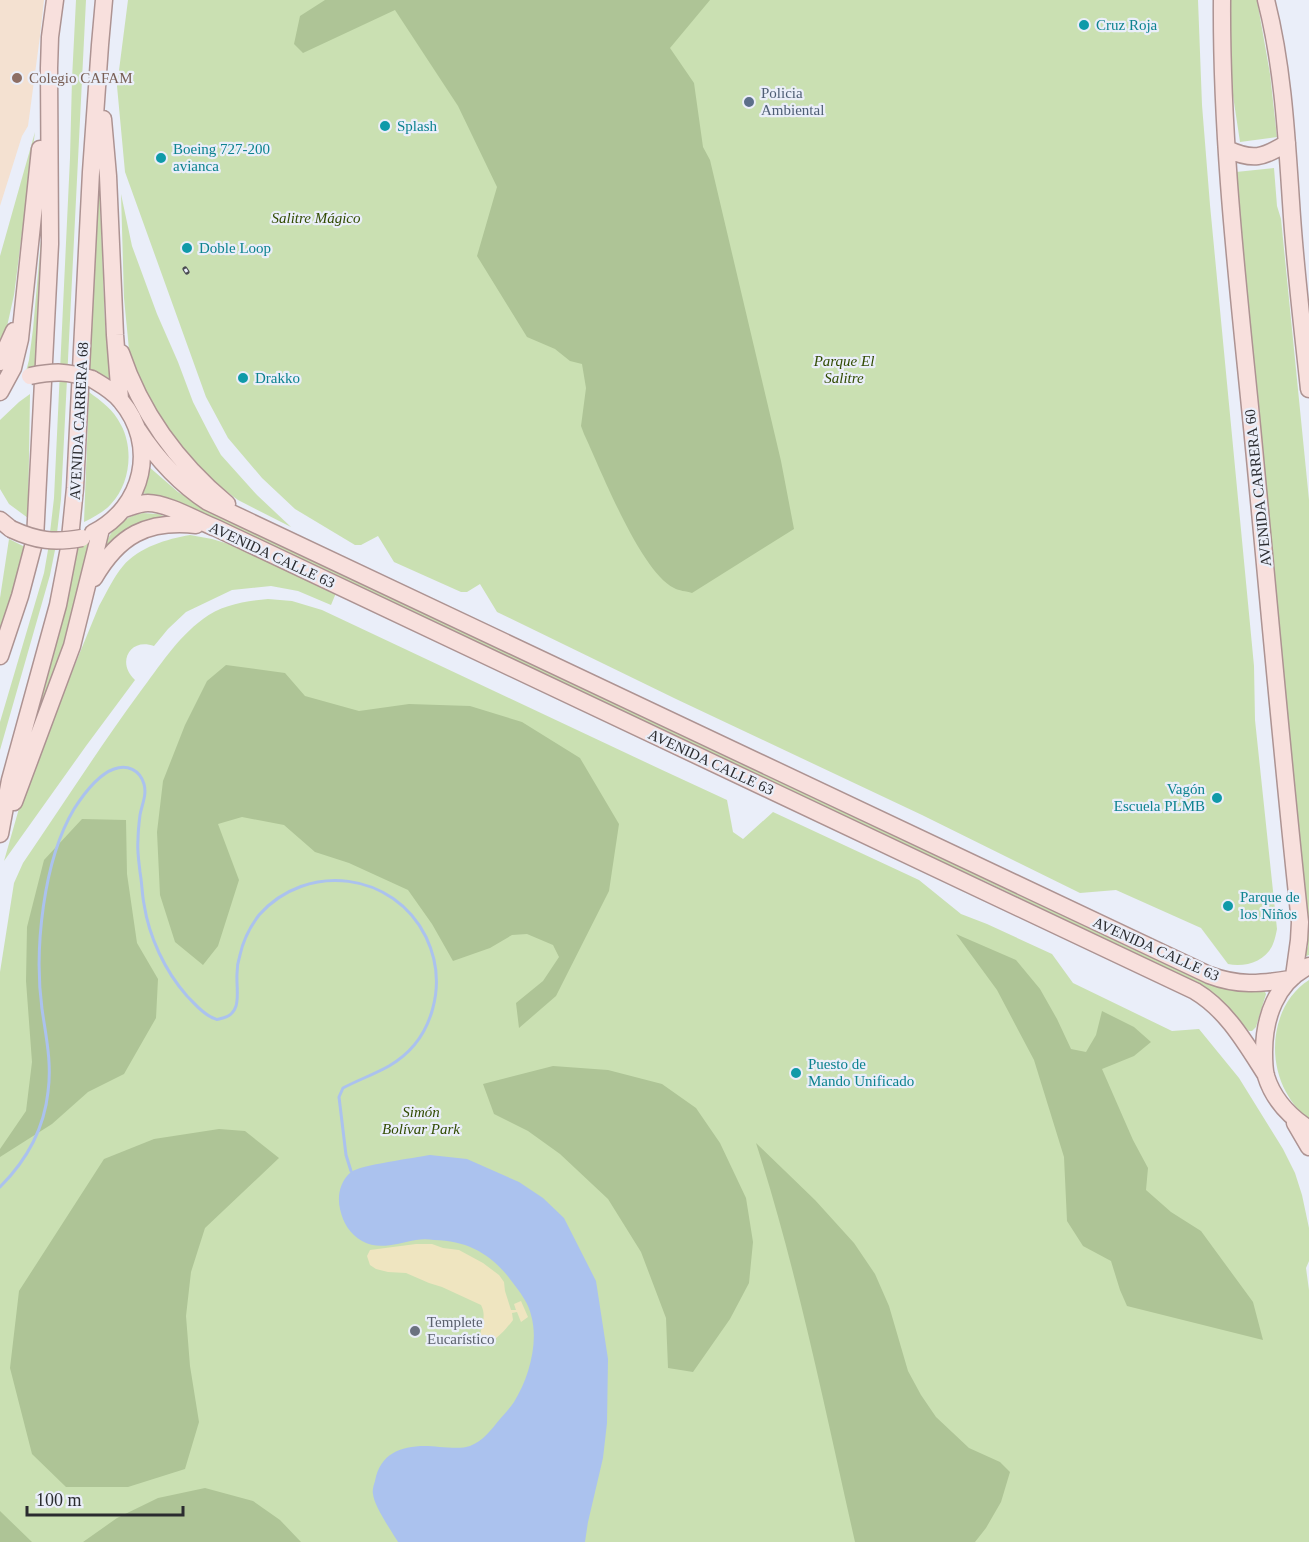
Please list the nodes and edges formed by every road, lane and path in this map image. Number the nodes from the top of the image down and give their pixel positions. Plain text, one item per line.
1 (55, 0) edge
2 (104, 0) edge
3 (1222, 0) edge
4 (1266, 0) edge
5 (49, 69) junction
6 (98, 73) junction
7 (1287, 143) junction
8 (1227, 149) junction
9 (24, 295) junction
10 (115, 335) junction
11 (0, 362) edge
12 (1309, 389) edge
13 (0, 393) edge
14 (120, 399) junction
15 (138, 430) junction
16 (124, 509) junction
17 (249, 521) junction
18 (6, 524) edge
19 (216, 528) junction
20 (101, 529) junction
21 (86, 592) junction
22 (0, 656) edge
23 (615, 694) junction
24 (606, 712) junction
25 (0, 836) edge
26 (1309, 966) edge
27 (1292, 977) junction
28 (1266, 1075) junction
29 (1292, 1117) junction
30 (1309, 1129) edge
31 (1309, 1147) edge

1 - 5 main road
2 - 6 main road, AVENIDA CARRERA 68
3 - 8 main road, AVENIDA CARRERA 60
4 - 7 main road
5 - 9 main road
5 - 22 main road
6 - 10 main road
6 - 25 main road, AVENIDA CARRERA 68
7 - 8 main road
7 - 12 main road
8 - 27 main road, AVENIDA CARRERA 60
9 - 11 main road
9 - 13 main road
10 - 14 main road
10 - 17 main road
13 - 14 main road, bridge
14 - 15 main road, AVENIDA CALLE 63
15 - 16 main road
15 - 17 main road, AVENIDA CALLE 63
16 - 19 main road, AVENIDA CALLE 63
16 - 20 main road
17 - 23 main road, AVENIDA CALLE 63
18 - 20 main road, bridge
19 - 21 main road
19 - 24 main road, AVENIDA CALLE 63
20 - 21 main road
21 - 25 main road
23 - 24 main road
23 - 27 main road, AVENIDA CALLE 63
24 - 28 main road, AVENIDA CALLE 63
26 - 27 main road
27 - 28 main road
28 - 29 main road, AVENIDA CALLE 63
29 - 30 main road
29 - 31 main road

